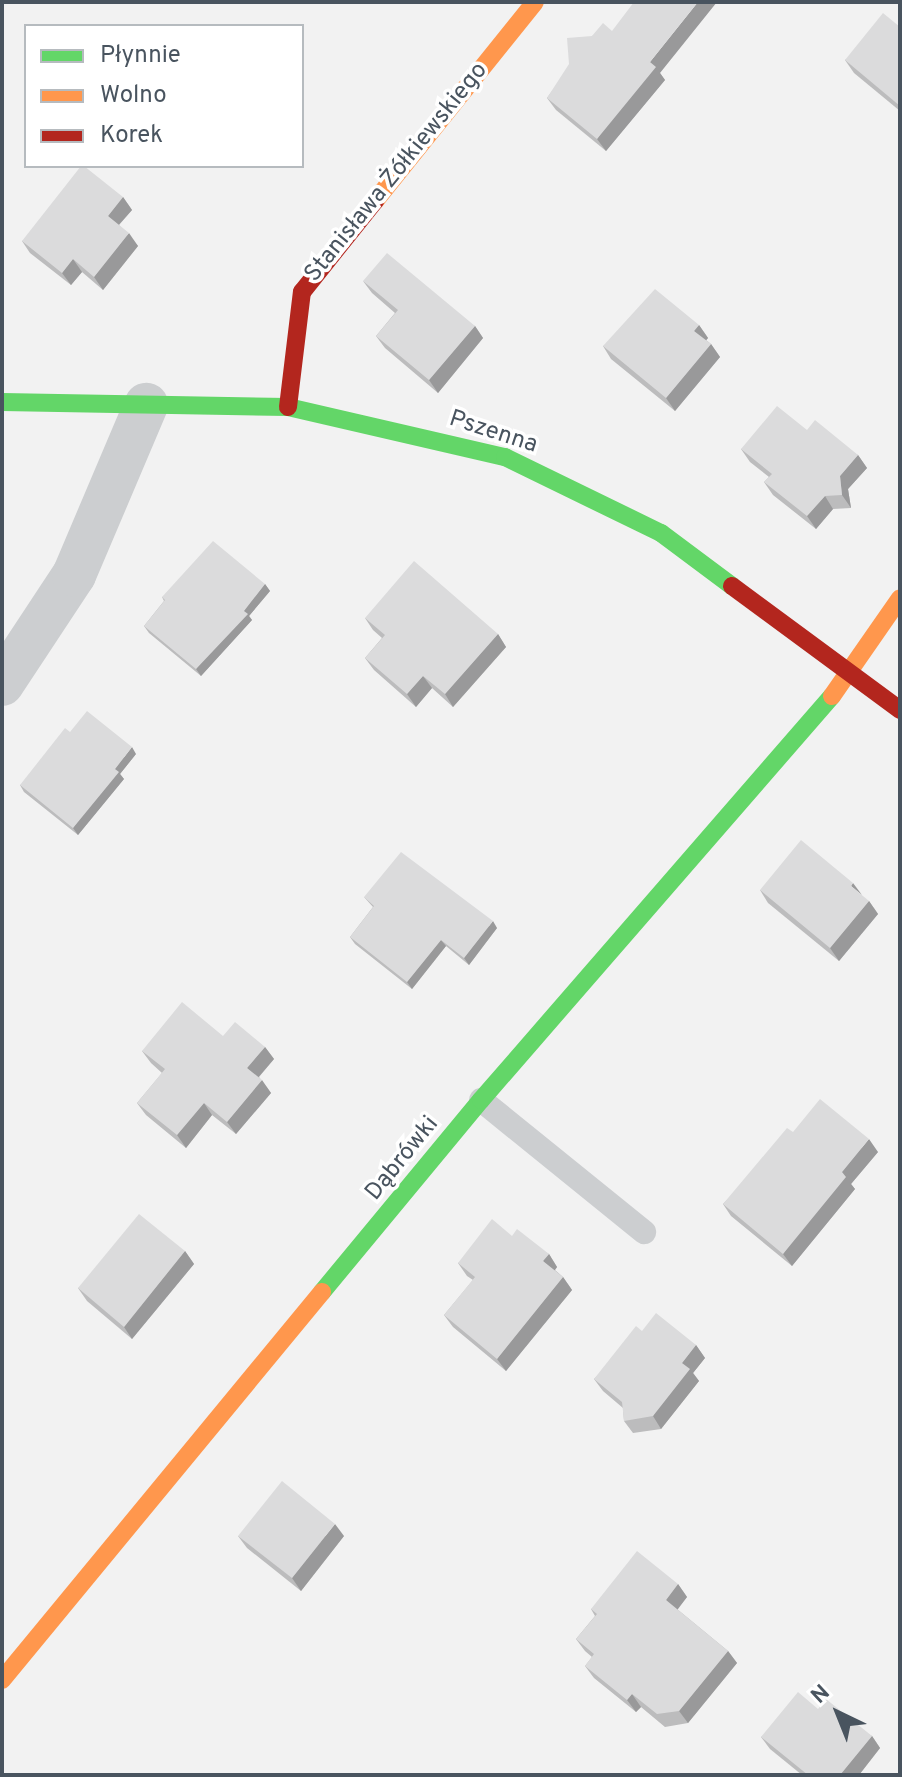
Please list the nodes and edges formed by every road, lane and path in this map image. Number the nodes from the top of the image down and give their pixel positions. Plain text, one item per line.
1 (535, 2) edge
2 (2, 402) edge
3 (146, 405) junction
4 (288, 407) junction
5 (900, 598) edge
6 (850, 675) junction
7 (2, 684) edge
8 (900, 710) edge
9 (481, 1100) junction
10 (644, 1232) dead end
11 (2, 1680) edge

1 - 4 street, Stanisława Żółkiewskiego
2 - 3 street, Pszenna
3 - 4 street, Pszenna
3 - 7 street
4 - 6 street, Pszenna
5 - 6 street, Dąbrówki
6 - 8 street, Pszenna
6 - 9 street, Dąbrówki
9 - 10 lane
9 - 11 street, Dąbrówki

